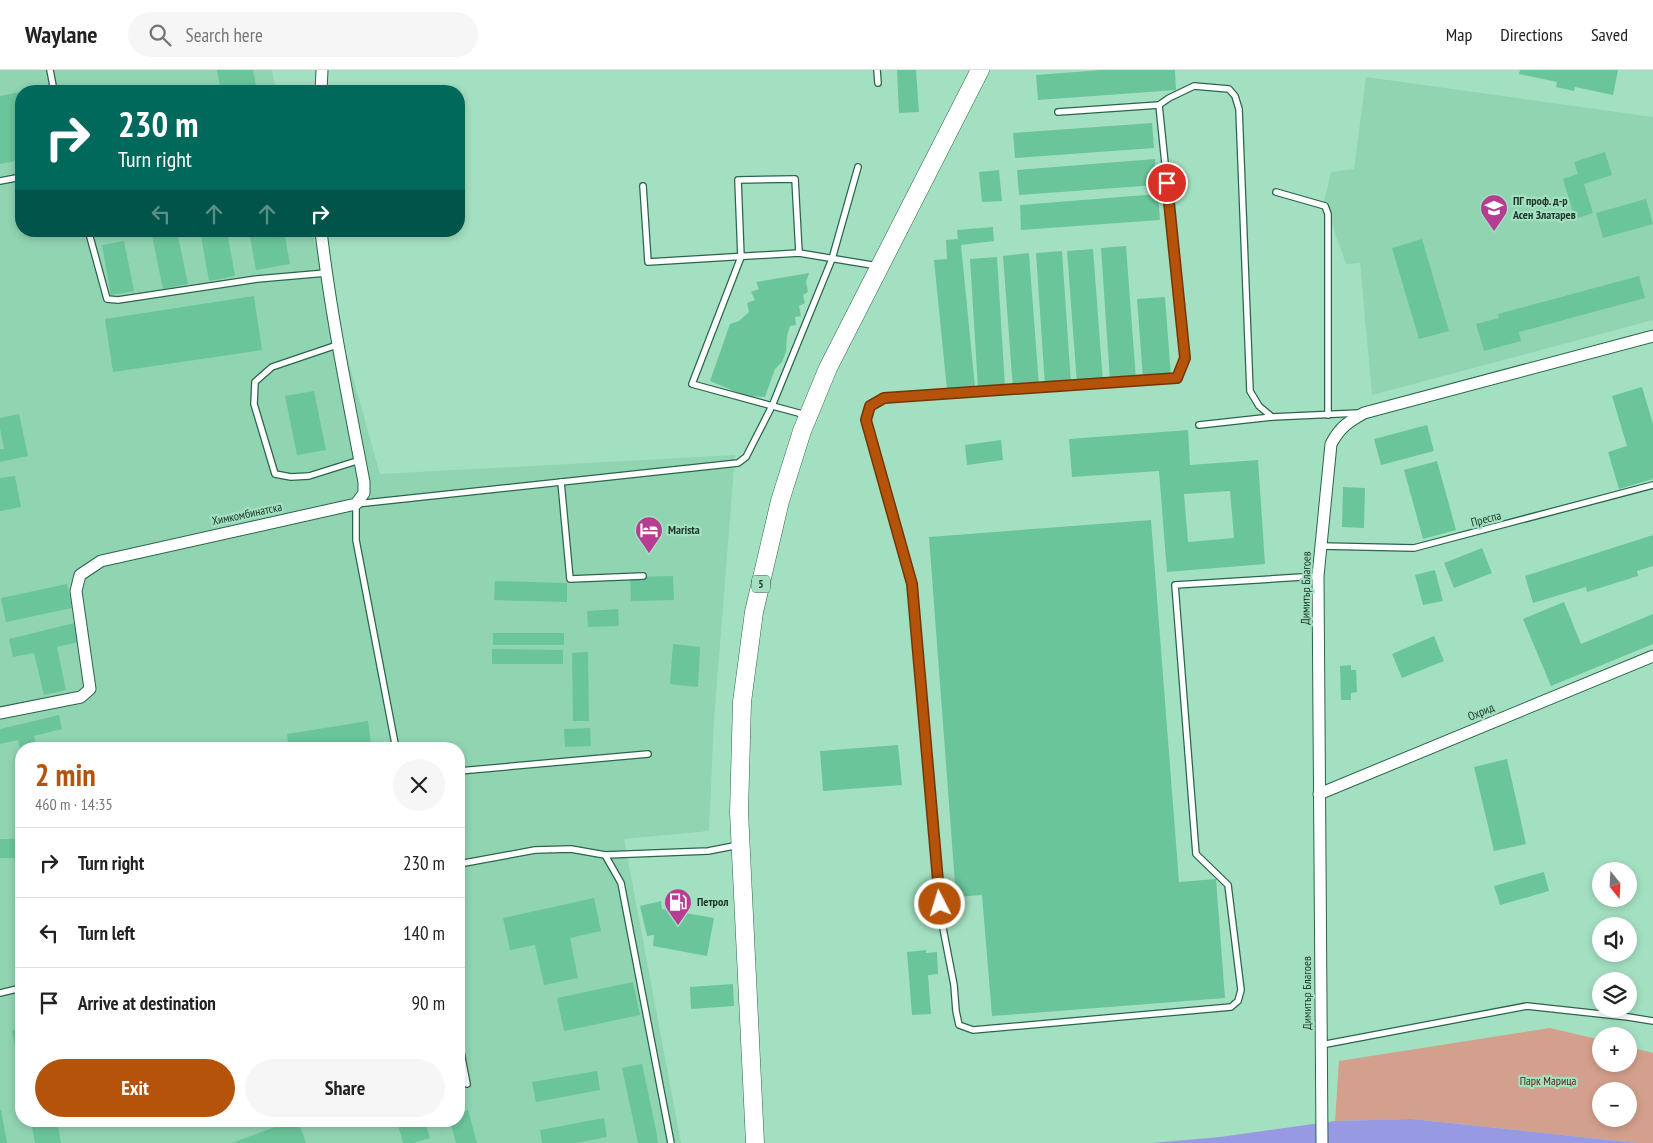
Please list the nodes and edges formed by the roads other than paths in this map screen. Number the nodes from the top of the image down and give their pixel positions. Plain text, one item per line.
1 (50, 70) edge
2 (322, 70) edge
3 (878, 70) edge
4 (980, 70) edge
5 (878, 83) dead end
6 (53, 85) edge
7 (321, 85) edge
8 (1159, 105) junction
9 (1058, 112) dead end
10 (858, 167) dead end
11 (15, 178) edge
12 (0, 181) edge
13 (643, 186) dead end
14 (1276, 192) dead end
15 (322, 237) edge
16 (90, 238) dead end
17 (799, 253) junction
18 (741, 257) junction
19 (832, 258) junction
20 (880, 266) junction
21 (326, 273) junction
22 (1653, 336) edge
23 (337, 346) junction
24 (772, 406) junction
25 (1364, 413) junction
26 (1328, 415) junction
27 (808, 416) junction
28 (1272, 417) junction
29 (1199, 425) dead end
30 (360, 460) junction
31 (561, 482) junction
32 (1653, 485) edge
33 (356, 504) junction
34 (1320, 546) junction
35 (643, 576) dead end
36 (1318, 576) junction
37 (1653, 656) edge
38 (0, 713) edge
39 (395, 742) edge
40 (648, 754) dead end
41 (465, 770) edge
42 (1319, 794) junction
43 (741, 845) junction
44 (605, 855) junction
45 (465, 863) edge
46 (15, 989) edge
47 (0, 993) edge
48 (1653, 1021) edge
49 (1321, 1045) junction
50 (465, 1074) edge
51 (467, 1084) dead end
52 (671, 1143) edge
53 (755, 1143) edge
54 (1322, 1143) edge

1 - 6 lane
2 - 7 street
3 - 5 lane
4 - 20 main road, 5
8 - 9 lane
8 - 28 lane
8 - 36 lane
10 - 19 lane
11 - 12 lane
13 - 18 lane
14 - 26 lane
15 - 21 street
16 - 21 lane
17 - 18 lane
17 - 18 lane
17 - 19 lane
18 - 24 lane
19 - 20 lane
19 - 24 lane
20 - 27 main road, 5
21 - 23 street
22 - 25 street, Димитър Благоев
23 - 30 street
23 - 30 lane
24 - 27 lane
24 - 31 lane
25 - 26 lane
25 - 34 street, Димитър Благоев
26 - 28 lane
27 - 43 main road, 5
28 - 29 lane
30 - 33 street
31 - 33 lane
31 - 35 lane
32 - 34 lane, Преспа
33 - 38 street, Химкомбинатска
33 - 39 lane
34 - 36 street, Димитър Благоев
36 - 42 street, Димитър Благоев
37 - 42 street, Охрид
40 - 41 lane
42 - 49 street, Димитър Благоев
43 - 44 lane
43 - 53 main road, 5
44 - 45 lane
44 - 52 lane
46 - 47 lane
48 - 49 lane
49 - 54 street, Димитър Благоев
50 - 51 lane

